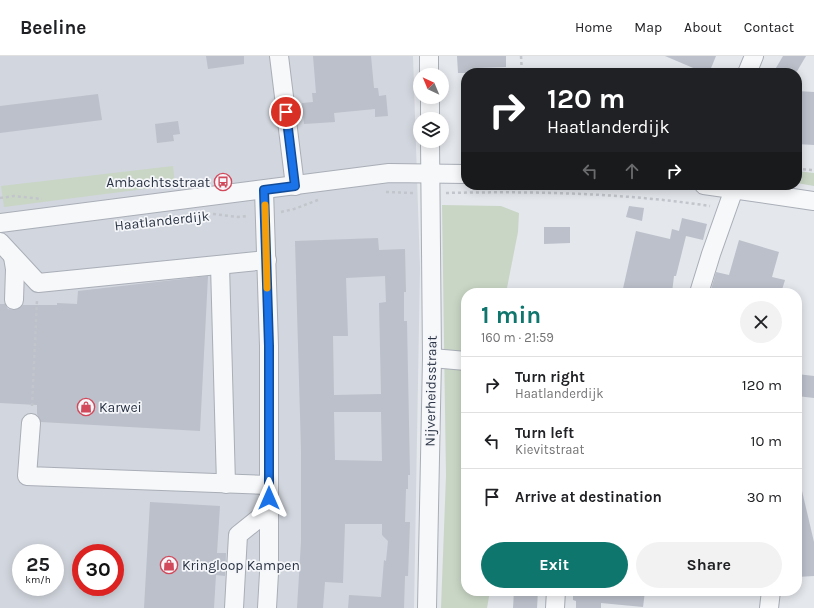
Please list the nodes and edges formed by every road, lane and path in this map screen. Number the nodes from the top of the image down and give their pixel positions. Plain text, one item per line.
1 (279, 56) edge
2 (429, 56) edge
3 (521, 56) edge
4 (754, 56) edge
5 (429, 68) edge
6 (522, 68) edge
7 (749, 68) edge
8 (430, 148) edge
9 (802, 169) edge
10 (814, 170) edge
11 (431, 174) junction
12 (461, 174) edge
13 (295, 186) junction
14 (264, 190) junction
15 (734, 190) edge
16 (741, 190) edge
17 (384, 192) dead end
18 (430, 194) junction
19 (319, 200) dead end
20 (814, 201) edge
21 (728, 208) junction
22 (211, 214) dead end
23 (265, 215) junction
24 (0, 223) edge
25 (0, 242) edge
26 (13, 257) junction
27 (267, 260) junction
28 (220, 265) junction
29 (38, 283) junction
30 (701, 288) edge
31 (14, 300) dead end
32 (432, 358) junction
33 (461, 361) edge
34 (31, 423) joint
35 (226, 484) junction
36 (269, 485) junction
37 (269, 510) junction
38 (556, 596) edge
39 (770, 596) edge
40 (234, 608) edge
41 (267, 608) edge
42 (427, 608) edge
43 (555, 608) edge
44 (769, 608) edge

1 - 13 street
2 - 5 street
3 - 6 path
4 - 7 street
8 - 11 street, Nijverheidsstraat
9 - 10 path
11 - 12 street, Haatlanderdijk
11 - 13 street, Haatlanderdijk
11 - 18 street, Nijverheidsstraat
13 - 14 street, Haatlanderdijk
14 - 23 street
14 - 24 street, Haatlanderdijk
15 - 21 street
16 - 20 street
17 - 18 path
18 - 21 path
18 - 32 street, Nijverheidsstraat
19 - 23 path, Haatlanderdijk
21 - 30 street
22 - 23 path, Haatlanderdijk
23 - 27 street
25 - 26 street
26 - 29 street
26 - 31 street
27 - 28 street
27 - 36 street
28 - 29 street
28 - 35 street
29 - 34 path
32 - 33 street
32 - 42 street, Nijverheidsstraat
34 - 35 street
35 - 36 street
36 - 37 street
37 - 40 street
37 - 41 street
38 - 43 street
39 - 44 street

